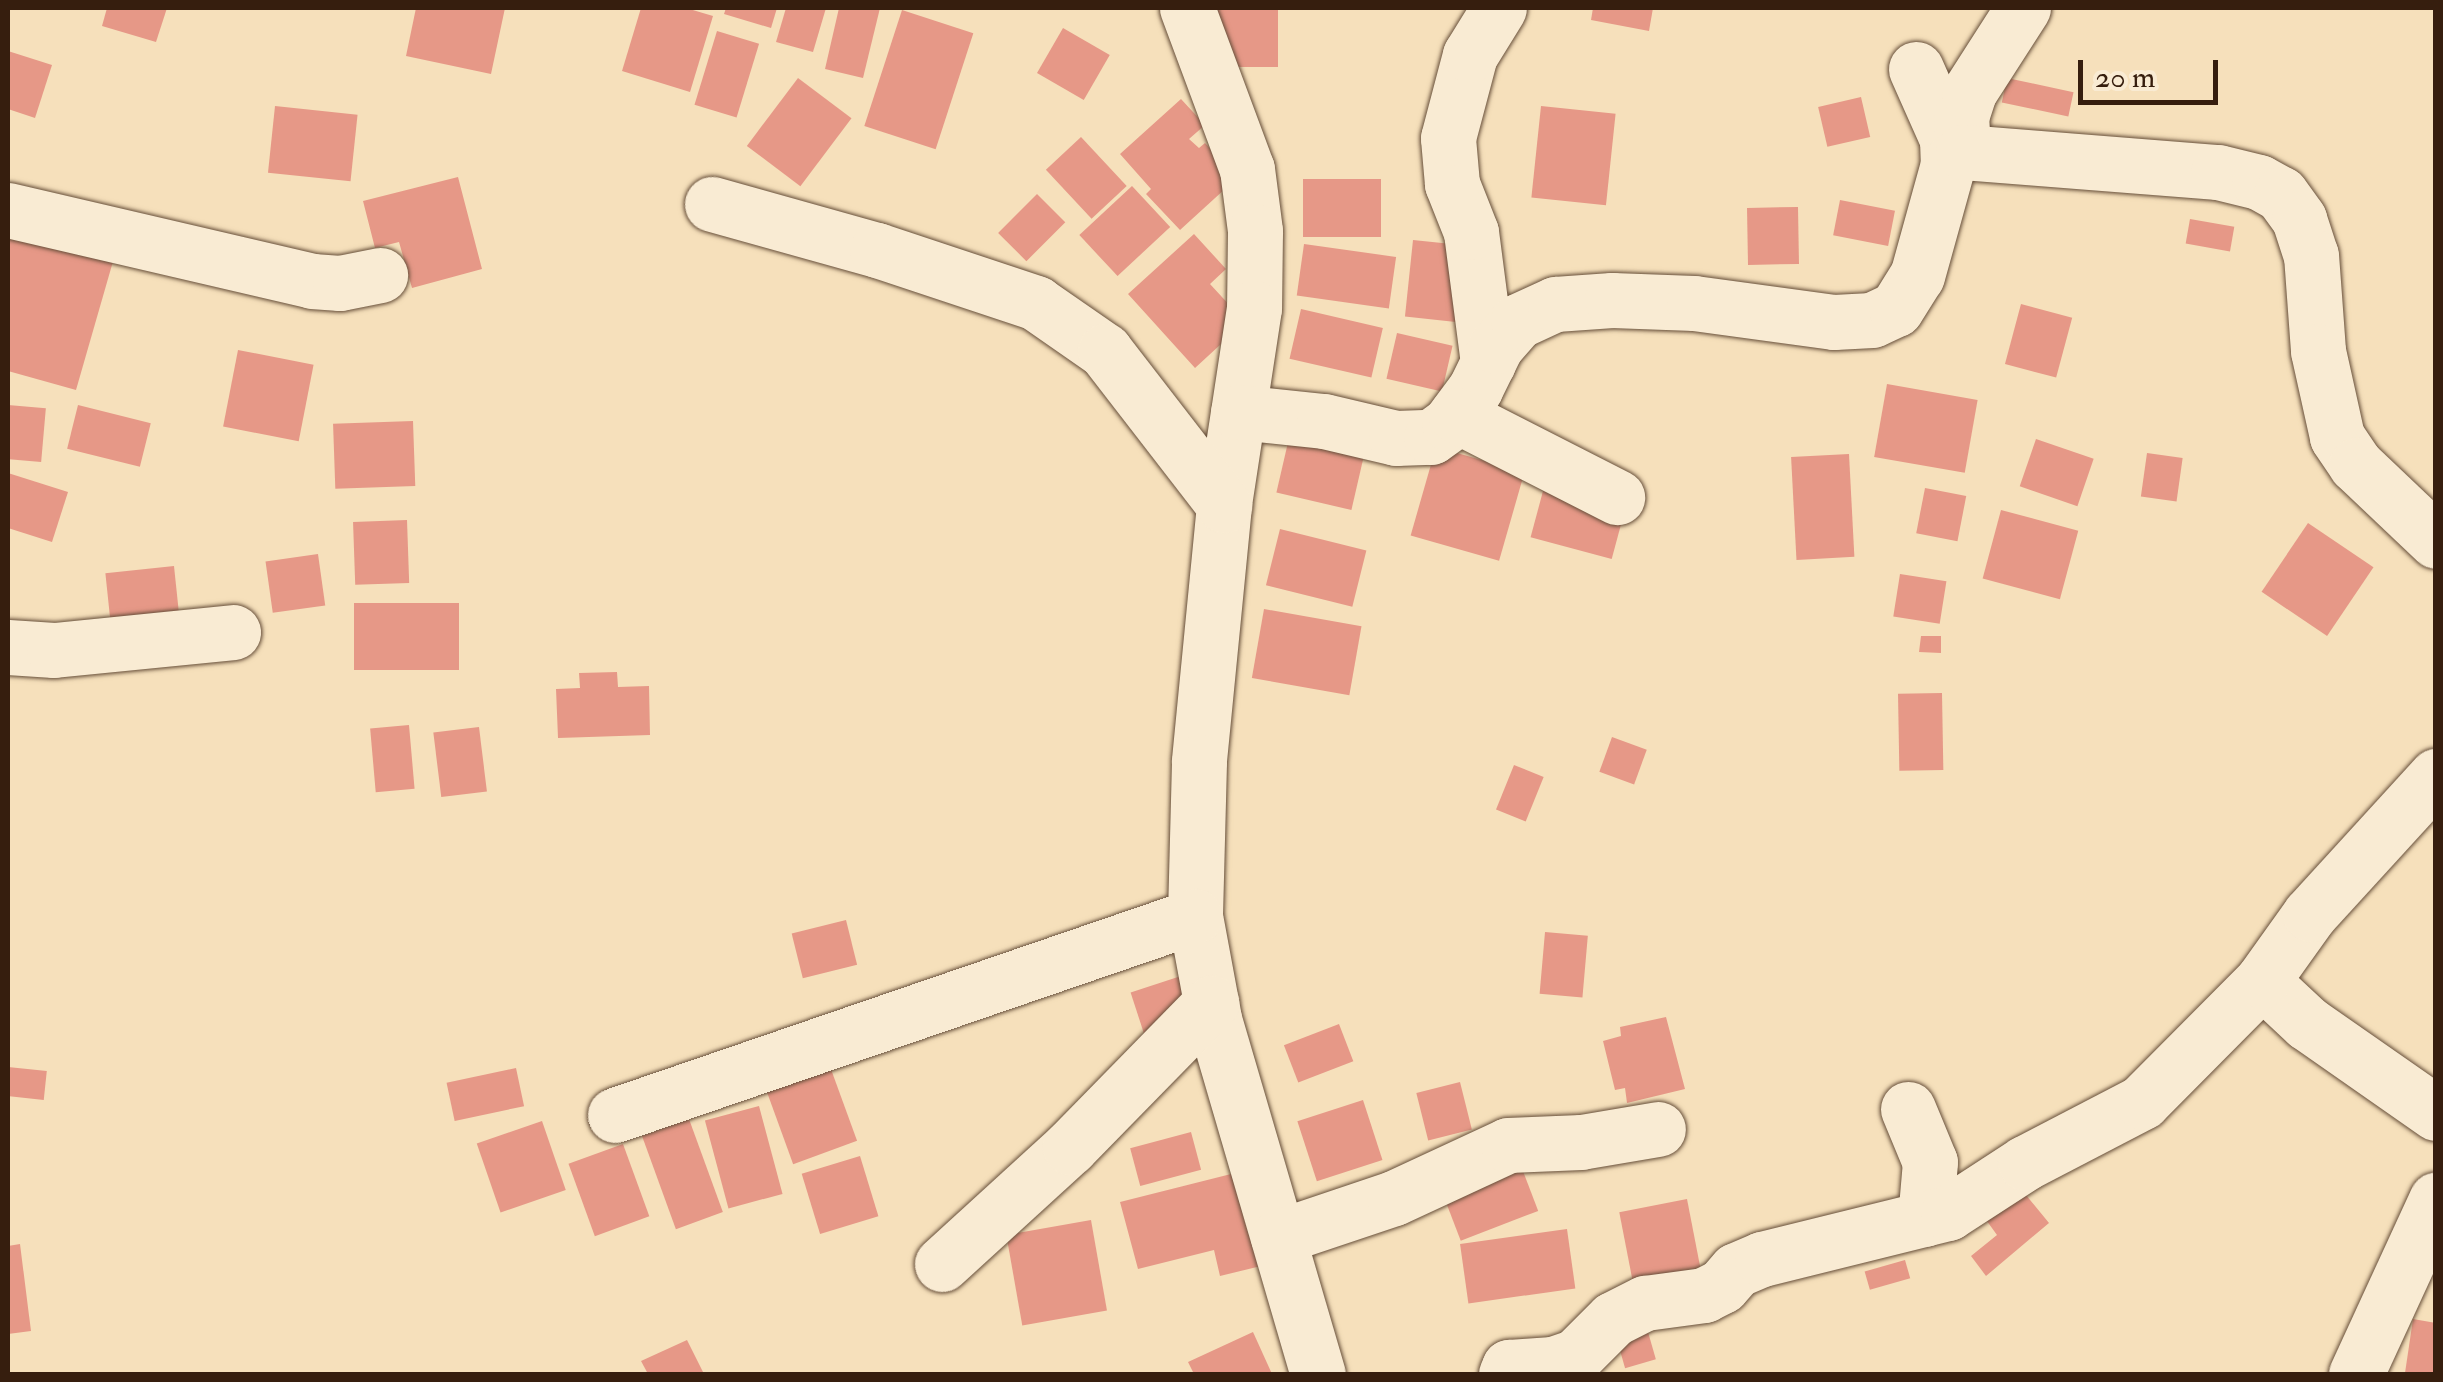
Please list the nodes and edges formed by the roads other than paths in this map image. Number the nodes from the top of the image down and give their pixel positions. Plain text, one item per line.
1 (1187, 8) edge
2 (1500, 8) edge
3 (2023, 8) edge
4 (1916, 69) dead end
5 (1956, 158) junction
6 (712, 204) dead end
7 (8, 210) edge
8 (380, 275) dead end
9 (1488, 364) junction
10 (1238, 412) junction
11 (1456, 414) junction
12 (1617, 497) dead end
13 (1224, 505) junction
14 (2436, 541) edge
15 (233, 632) dead end
16 (8, 647) edge
17 (2436, 776) edge
18 (1195, 916) junction
19 (2262, 981) junction
20 (1211, 1003) junction
21 (1908, 1110) dead end
22 (2436, 1113) edge
23 (615, 1115) dead end
24 (1658, 1129) dead end
25 (2436, 1200) edge
26 (1925, 1219) junction
27 (1278, 1237) junction
28 (942, 1264) dead end
29 (1321, 1374) edge
30 (1506, 1374) edge
31 (2356, 1374) edge

1 - 10 street
2 - 9 street
3 - 5 street
4 - 5 street
5 - 9 street
5 - 14 street
6 - 13 street
7 - 8 street
9 - 11 street
10 - 11 street
10 - 13 street
11 - 12 street
13 - 18 street
15 - 16 street
17 - 19 street
18 - 20 street
18 - 23 street
19 - 22 street
19 - 26 street
20 - 27 street
20 - 28 street
21 - 26 street
24 - 27 street
25 - 31 street
26 - 30 street
27 - 29 street

